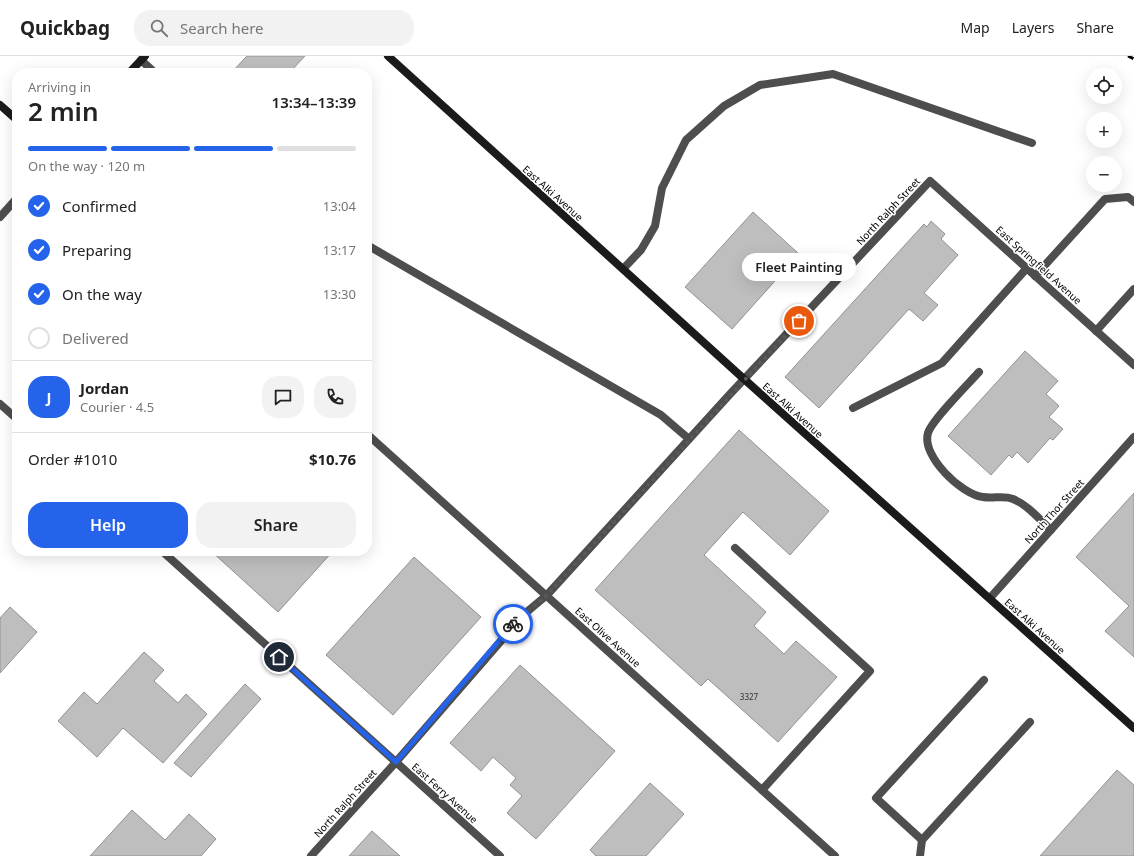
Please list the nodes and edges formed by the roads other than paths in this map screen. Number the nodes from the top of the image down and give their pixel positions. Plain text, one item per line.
1 (388, 56) edge
2 (143, 58) edge
3 (134, 68) edge
4 (152, 68) edge
5 (0, 105) edge
6 (12, 116) edge
7 (1032, 142) dead end
8 (930, 181) joint
9 (1134, 202) edge
10 (12, 203) edge
11 (2, 212) edge
12 (372, 248) edge
13 (1027, 268) junction
14 (623, 269) junction
15 (1035, 276) junction
16 (1134, 289) edge
17 (1096, 331) junction
18 (1134, 365) edge
19 (979, 372) dead end
20 (744, 379) junction
21 (0, 404) edge
22 (853, 408) dead end
23 (12, 415) edge
24 (1134, 437) edge
25 (372, 438) edge
26 (689, 439) junction
27 (1051, 530) junction
28 (735, 548) dead end
29 (168, 556) edge
30 (547, 595) junction
31 (990, 598) junction
32 (984, 680) dead end
33 (1030, 722) dead end
34 (1134, 728) edge
35 (396, 762) junction
36 (762, 790) junction
37 (922, 840) junction
38 (311, 856) edge
39 (500, 856) edge
40 (835, 856) edge
41 (920, 856) edge

1 - 14 street, East Alki Avenue
2 - 3 street
2 - 4 street
5 - 6 street
7 - 14 street
8 - 13 street, East Springfield Avenue
8 - 20 street, North Ralph Street
9 - 15 street
10 - 11 street
12 - 26 street
13 - 15 street, East Springfield Avenue
13 - 22 street
14 - 20 street, East Alki Avenue
15 - 17 street, East Springfield Avenue
16 - 17 street
17 - 18 street, East Springfield Avenue
19 - 27 street
20 - 26 street, North Ralph Street
20 - 31 street, East Alki Avenue
21 - 23 street
24 - 27 street, North Thor Street
25 - 30 street, East Olive Avenue
26 - 30 street, North Ralph Street
27 - 31 street, North Thor Street
28 - 36 street
29 - 35 street, East Ferry Avenue
30 - 35 street, North Ralph Street
30 - 36 street, East Olive Avenue
31 - 34 street, East Alki Avenue
32 - 37 street
33 - 37 street
35 - 38 street, North Ralph Street
35 - 39 street, East Ferry Avenue
36 - 40 street, East Olive Avenue
37 - 41 street

